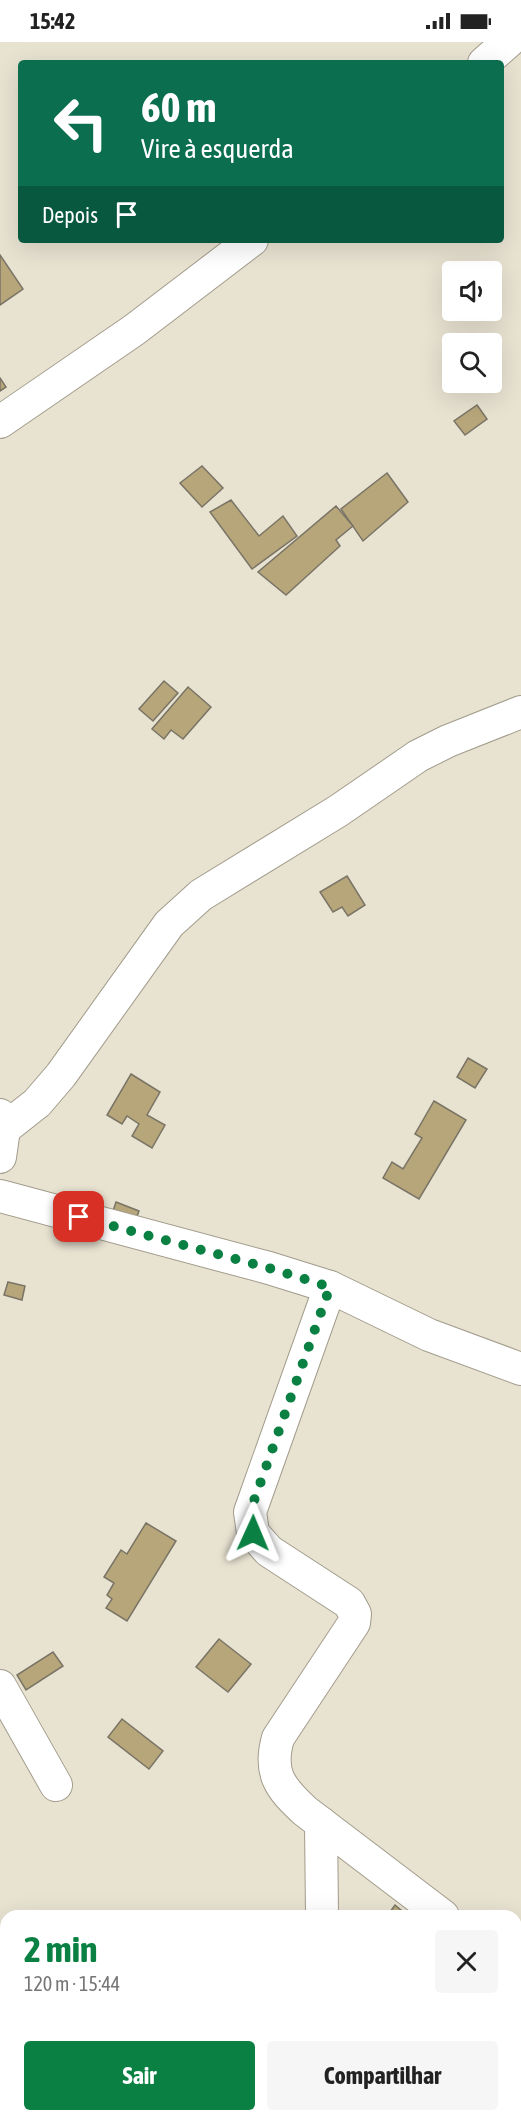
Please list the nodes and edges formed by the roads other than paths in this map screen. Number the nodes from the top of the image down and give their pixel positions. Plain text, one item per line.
1 (508, 42) edge
2 (487, 60) edge
3 (248, 243) edge
4 (0, 422) edge
5 (521, 712) edge
6 (1, 1134) edge
7 (0, 1196) edge
8 (330, 1287) junction
9 (521, 1369) edge
10 (0, 1686) edge
11 (56, 1785) dead end
12 (321, 1823) junction
13 (322, 1910) edge
14 (435, 1910) edge

1 - 2 street
3 - 4 street
5 - 6 street
7 - 8 street
8 - 9 street
8 - 12 street
10 - 11 street
12 - 13 street
12 - 14 street

